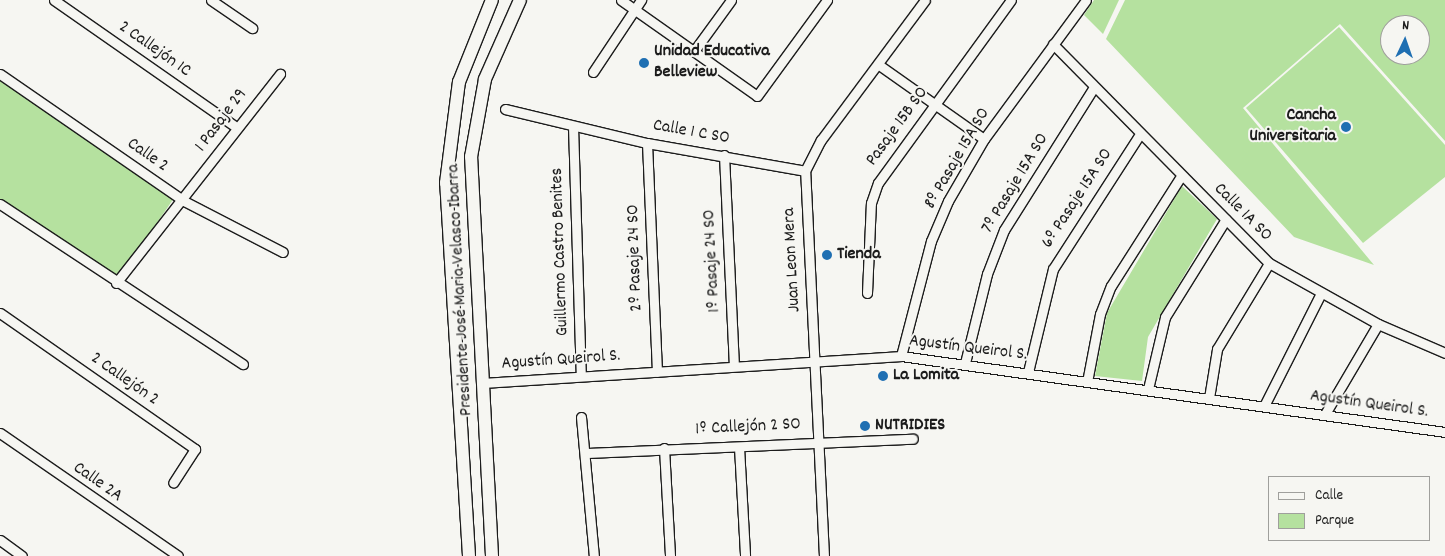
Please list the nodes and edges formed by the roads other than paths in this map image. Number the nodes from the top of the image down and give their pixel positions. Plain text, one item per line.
1 (54, 0) edge
2 (211, 0) edge
3 (492, 0) edge
4 (520, 0) edge
5 (621, 0) edge
6 (641, 0) edge
7 (731, 0) edge
8 (827, 0) edge
9 (925, 0) edge
10 (1011, 0) edge
11 (1086, 0) edge
12 (634, 9) junction
13 (252, 28) dead end
14 (1053, 44) junction
15 (694, 51) junction
16 (879, 66) junction
17 (593, 72) dead end
18 (0, 74) edge
19 (280, 74) dead end
20 (1094, 87) junction
21 (936, 103) junction
22 (505, 108) dead end
23 (573, 126) junction
24 (236, 127) junction
25 (1140, 134) junction
26 (984, 139) junction
27 (648, 142) junction
28 (724, 155) junction
29 (804, 171) junction
30 (1181, 176) junction
31 (184, 201) junction
32 (0, 204) edge
33 (1226, 219) junction
34 (283, 252) dead end
35 (1269, 263) junction
36 (116, 284) junction
37 (867, 293) dead end
38 (1321, 293) junction
39 (0, 313) edge
40 (1378, 324) junction
41 (1445, 353) edge
42 (901, 356) junction
43 (815, 361) junction
44 (965, 363) junction
45 (244, 364) dead end
46 (734, 366) junction
47 (657, 372) junction
48 (1028, 372) junction
49 (581, 376) junction
50 (483, 382) junction
51 (1087, 382) junction
52 (1148, 389) junction
53 (1209, 398) junction
54 (1264, 406) junction
55 (1325, 414) junction
56 (581, 416) dead end
57 (1445, 432) edge
58 (0, 433) edge
59 (912, 439) dead end
60 (821, 440) junction
61 (739, 446) junction
62 (664, 448) junction
63 (586, 452) junction
64 (173, 484) dead end
65 (490, 506) junction
66 (467, 508) junction
67 (0, 540) edge
68 (22, 556) edge
69 (178, 556) edge
70 (469, 556) edge
71 (492, 556) edge
72 (594, 556) edge
73 (670, 556) edge
74 (745, 556) edge
75 (824, 556) edge

1 - 24 street, 2 Callejón 1C
2 - 13 street
3 - 66 main road, Presidente José Maria Velasco Ibarra
4 - 50 main road, Presidente José Maria Velasco Ibarra
5 - 12 street
6 - 12 street
7 - 15 street
8 - 15 street
9 - 16 street
10 - 21 street, Pasaje 15B SO
11 - 14 street, 8º Pasaje 15A SO
12 - 15 street
12 - 17 street
14 - 20 street, Calle 1A SO
14 - 26 street, 8º Pasaje 15A SO
16 - 21 street
16 - 29 street
18 - 31 street, Calle 2
19 - 24 street, 1 Pasaje 29
20 - 25 street, Calle 1A SO
20 - 44 street, 7º Pasaje 15A SO
21 - 26 street
21 - 37 street, Pasaje 15B SO
22 - 23 street, Calle 1 C SO
23 - 27 street, Calle 1 C SO
23 - 49 street, Guillermo Castro Benites
24 - 31 street, 1 Pasaje 29
25 - 30 street, Calle 1A SO
25 - 48 street, 6º Pasaje 15A SO
26 - 42 street, 8º Pasaje 15A SO
27 - 28 street, Calle 1 C SO
27 - 47 street, 2º Pasaje 24 SO
28 - 29 street, Calle 1 C SO
28 - 46 street, 1º Pasaje 24 SO
29 - 43 street, Juan Leon Mera
30 - 33 street, Calle 1A SO
30 - 51 street
31 - 34 street, Calle 2
31 - 36 street, 1 Pasaje 29
32 - 36 street
33 - 35 street, Calle 1A SO
33 - 52 street
35 - 38 street, Calle 1A SO
35 - 53 street
36 - 45 street
38 - 40 street, Calle 1A SO
38 - 54 street
39 - 64 street, 2 Callejón 2
40 - 41 street, Calle 1A SO
40 - 55 street
42 - 43 street, Agustín Queirol S.
42 - 44 street, Agustín Queirol S.
43 - 46 street, Agustín Queirol S.
43 - 60 street, Juan Leon Mera
44 - 48 street, Agustín Queirol S.
46 - 47 street, Agustín Queirol S.
47 - 49 street, Agustín Queirol S.
48 - 51 street, Agustín Queirol S.
49 - 50 street, Agustín Queirol S.
50 - 65 main road, Presidente José Maria Velasco Ibarra
51 - 52 street, Agustín Queirol S.
52 - 53 street, Agustín Queirol S.
53 - 54 street, Agustín Queirol S.
54 - 55 street, Agustín Queirol S.
55 - 57 street, Agustín Queirol S.
56 - 63 street
58 - 69 street, Calle 2A
59 - 60 street, 1º Callejón 2 SO
60 - 61 street, 1º Callejón 2 SO
60 - 75 street, Juan Leon Mera
61 - 62 street, 1º Callejón 2 SO
61 - 74 street
62 - 63 street, 1º Callejón 2 SO
62 - 73 street
63 - 72 street
65 - 66 main road
65 - 71 main road, Presidente José Maria Velasco Ibarra
66 - 70 main road, Presidente José Maria Velasco Ibarra
67 - 68 street

